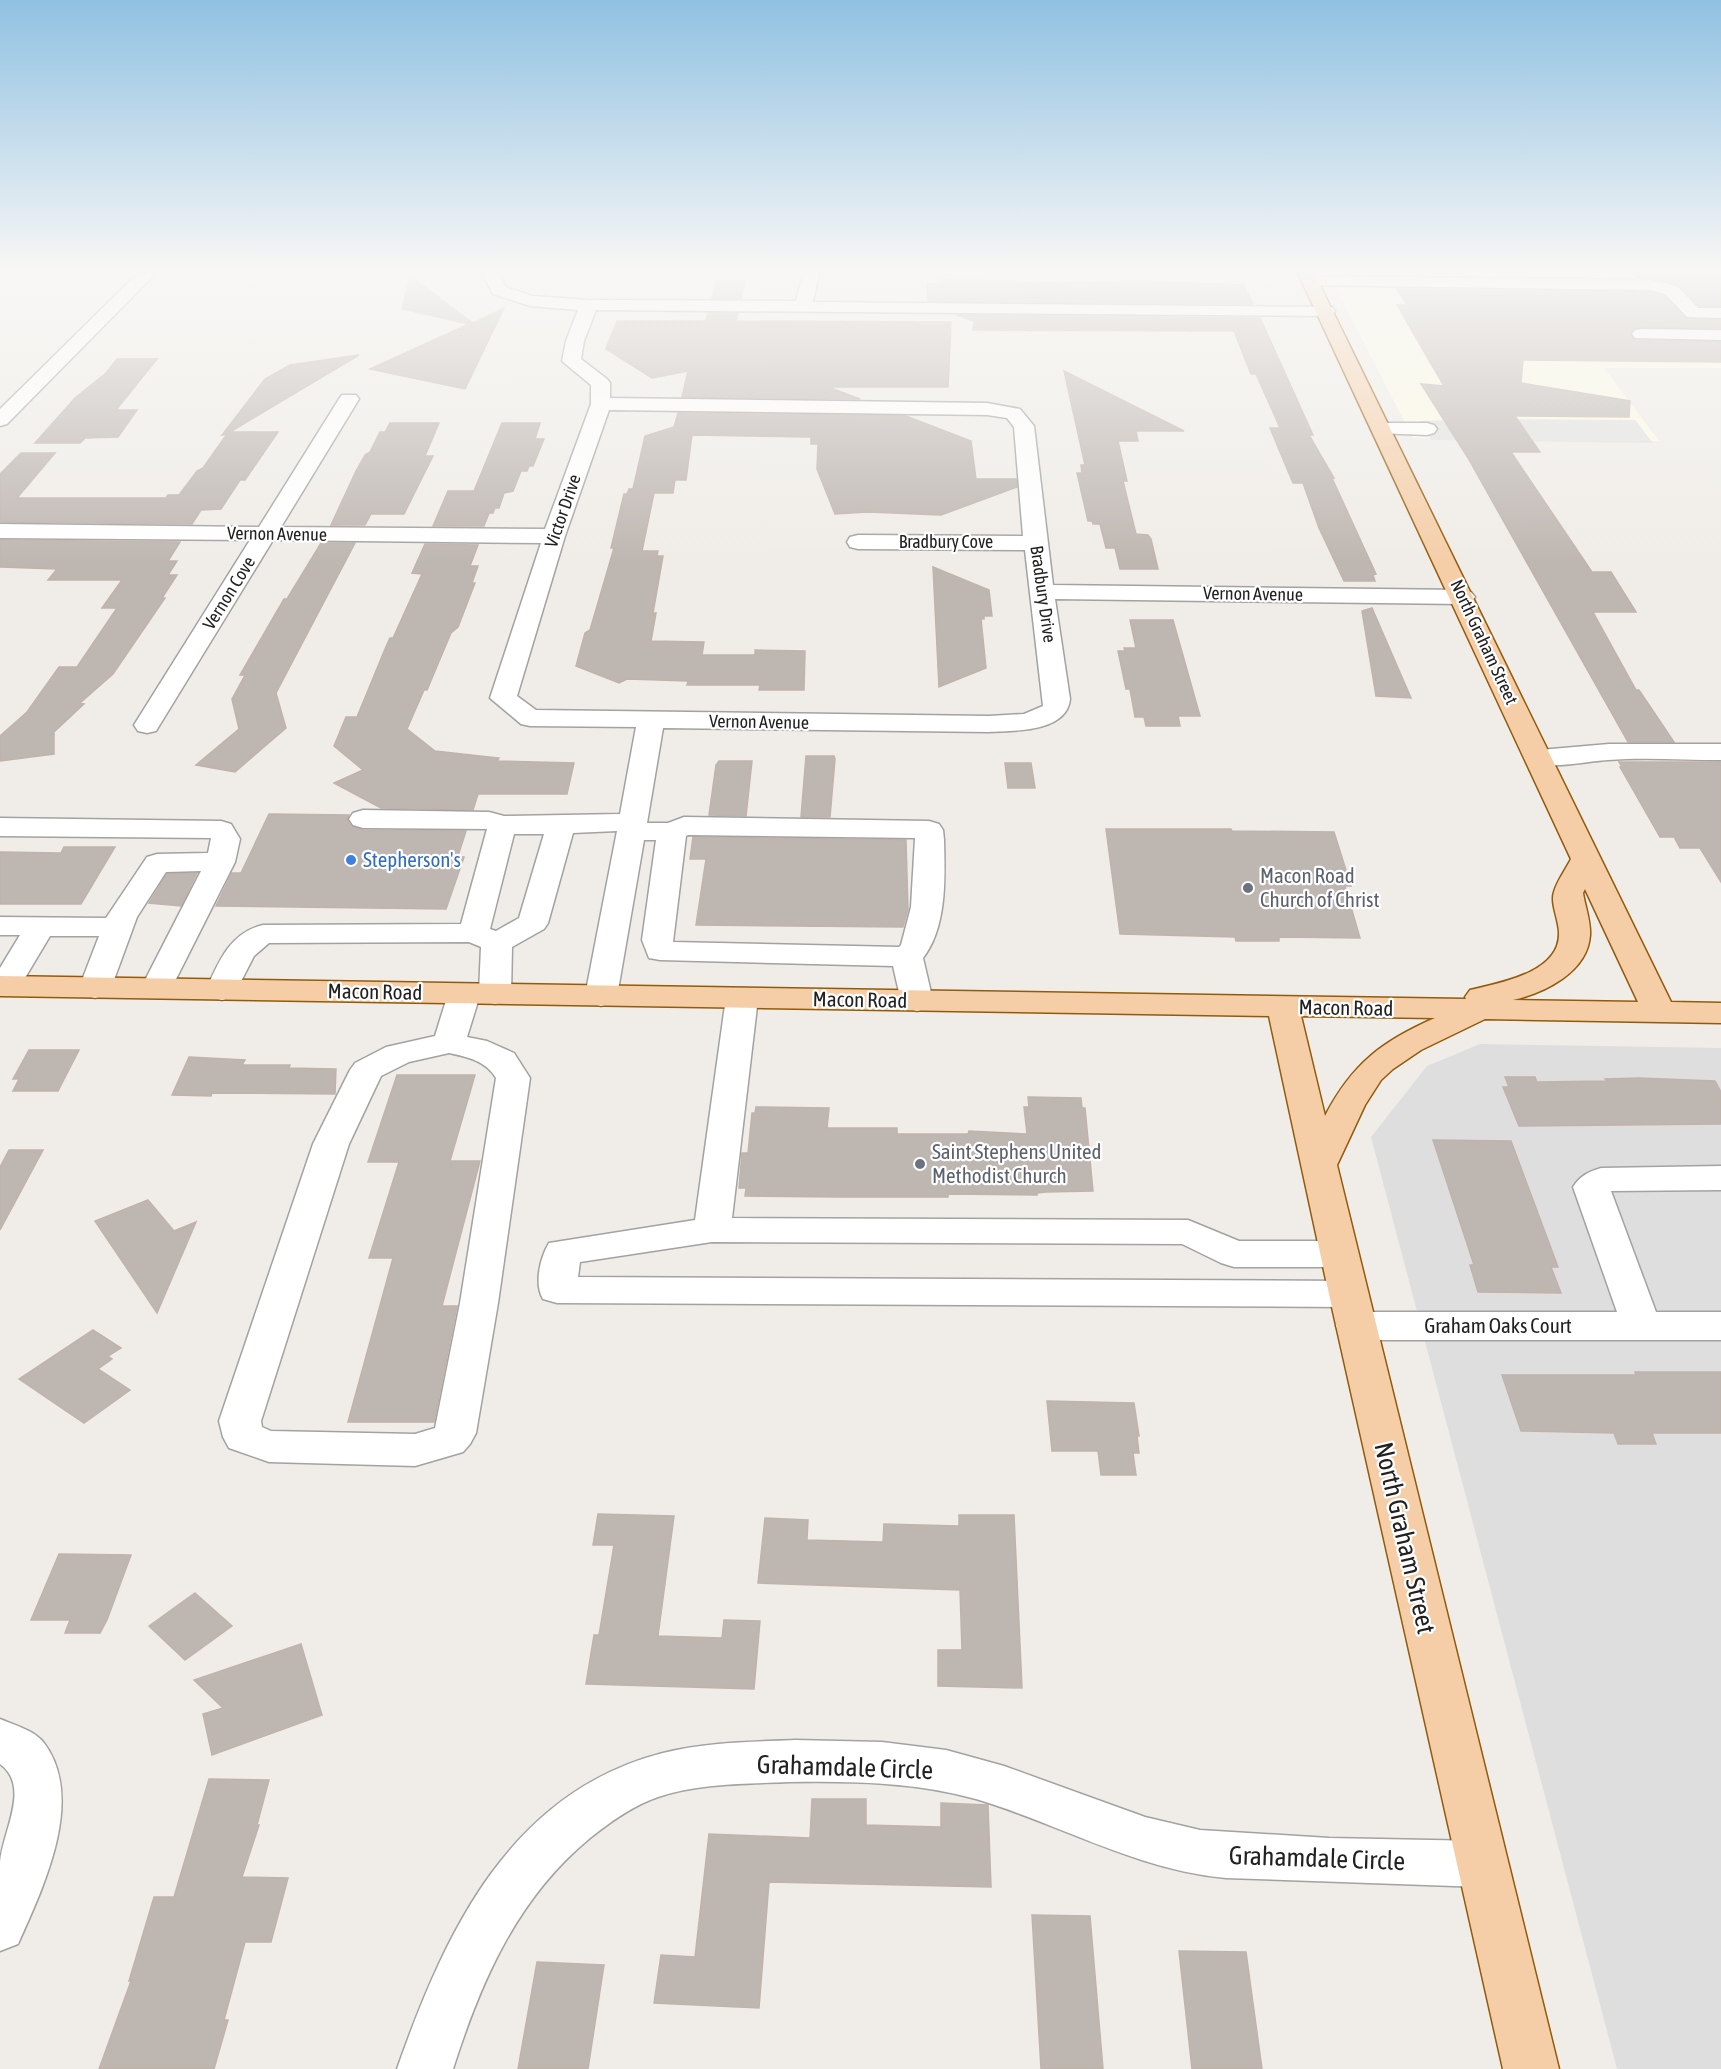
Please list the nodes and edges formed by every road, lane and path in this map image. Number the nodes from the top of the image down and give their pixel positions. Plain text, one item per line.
1 (51, 370) edge
2 (582, 370) edge
3 (1354, 370) edge
4 (349, 399) dead end
5 (601, 404) junction
6 (0, 420) edge
7 (1382, 429) junction
8 (1427, 429) dead end
9 (0, 531) edge
10 (266, 533) junction
11 (554, 536) junction
12 (858, 542) dead end
13 (1035, 543) junction
14 (1043, 592) junction
15 (1462, 597) junction
16 (530, 718) joint
17 (651, 720) junction
18 (989, 724) joint
19 (147, 725) dead end
20 (1721, 752) edge
21 (1538, 757) junction
22 (363, 819) dead end
23 (502, 825) junction
24 (561, 825) junction
25 (0, 827) edge
26 (632, 827) junction
27 (672, 831) junction
28 (1586, 859) junction
29 (220, 862) junction
30 (0, 926) edge
31 (39, 927) junction
32 (118, 927) junction
33 (486, 938) junction
34 (907, 957) junction
35 (2, 986) edge
36 (94, 988) junction
37 (157, 988) junction
38 (222, 990) junction
39 (480, 994) junction
40 (601, 996) junction
41 (742, 998) junction
42 (917, 1001) junction
43 (1283, 1007) junction
44 (1423, 1009) junction
45 (1483, 1010) junction
46 (1659, 1012) junction
47 (1721, 1013) edge
48 (450, 1043) junction
49 (1319, 1165) junction
50 (1721, 1178) edge
51 (712, 1230) junction
52 (1348, 1291) junction
53 (1641, 1326) junction
54 (1721, 1326) edge
55 (0, 1740) edge
56 (1482, 1864) junction
57 (0, 1927) edge
58 (425, 2069) edge
59 (1531, 2069) edge

1 - 6 street
2 - 5 street
3 - 7 main road, North Graham Street
4 - 10 street, Vernon Cove
5 - 11 street, Victor Drive
5 - 13 street, Bradbury Drive
7 - 8 street
7 - 15 main road, North Graham Street
9 - 10 street, Vernon Avenue
10 - 11 street, Vernon Avenue
10 - 19 street, Vernon Cove
11 - 16 street, Victor Drive
12 - 13 street, Bradbury Cove
13 - 14 street, Bradbury Drive
14 - 15 street, Vernon Avenue
14 - 18 street, Bradbury Drive
15 - 21 main road, North Graham Street
16 - 17 street, Vernon Avenue
17 - 18 street, Vernon Avenue
17 - 26 street
20 - 21 street
21 - 28 main road, North Graham Street
22 - 23 street
23 - 24 street
23 - 33 street
24 - 26 street
24 - 33 street
25 - 29 street
26 - 27 street
26 - 40 street
27 - 34 street
27 - 34 street
28 - 44 main road
28 - 46 main road, North Graham Street
29 - 32 street
29 - 37 street
30 - 31 street
31 - 32 street
31 - 35 street
32 - 36 street
33 - 38 street
33 - 39 street
34 - 42 street
35 - 36 main road, Macon Road
36 - 37 main road, Macon Road
37 - 38 main road, Macon Road
38 - 39 main road, Macon Road
39 - 40 main road, Macon Road
39 - 48 street
40 - 41 main road, Macon Road
41 - 42 main road, Macon Road
41 - 51 street
42 - 43 main road, Macon Road
43 - 44 main road, Macon Road
43 - 49 main road, North Graham Street
44 - 45 main road, Macon Road
45 - 46 main road, Macon Road
45 - 49 main road
46 - 47 main road, Macon Road
48 - 48 street
49 - 52 main road, North Graham Street
50 - 53 street
51 - 52 street
51 - 52 street
52 - 53 street, Graham Oaks Court
52 - 56 main road, North Graham Street
53 - 54 street, Graham Oaks Court
55 - 57 street
56 - 58 street, Grahamdale Circle
56 - 59 main road, North Graham Street

